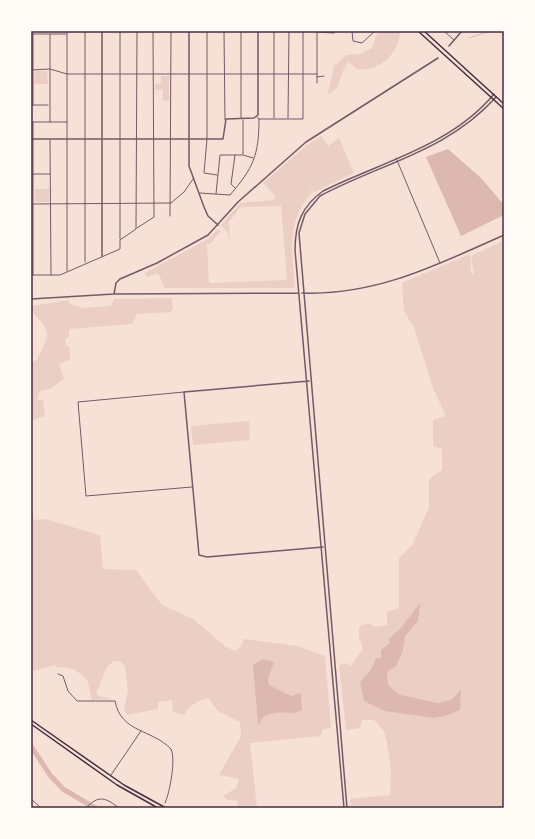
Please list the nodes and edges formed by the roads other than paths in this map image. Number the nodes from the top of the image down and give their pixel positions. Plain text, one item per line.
1 (67, 31) edge
2 (84, 31) edge
3 (102, 31) edge
4 (120, 31) edge
5 (137, 31) edge
6 (154, 31) edge
7 (170, 31) edge
8 (189, 31) edge
9 (207, 31) edge
10 (224, 31) edge
11 (241, 31) edge
12 (258, 31) edge
13 (274, 31) edge
14 (289, 31) edge
15 (303, 31) edge
16 (334, 31) edge
17 (352, 31) edge
18 (375, 31) edge
19 (418, 31) edge
20 (424, 31) edge
21 (444, 31) edge
22 (462, 31) edge
23 (318, 32) edge
24 (446, 32) edge
25 (32, 34) edge
26 (50, 34) junction
27 (67, 34) junction
28 (454, 40) junction
29 (449, 46) dead end
30 (438, 58) dead end
31 (50, 69) junction
32 (32, 70) edge
33 (67, 74) junction
34 (84, 74) junction
35 (102, 74) junction
36 (120, 74) junction
37 (137, 74) junction
38 (154, 74) junction
39 (170, 74) junction
40 (189, 74) junction
41 (207, 74) junction
42 (224, 74) junction
43 (241, 74) junction
44 (258, 74) junction
45 (274, 74) junction
46 (288, 74) junction
47 (303, 74) junction
48 (317, 74) junction
49 (324, 76) dead end
50 (317, 77) junction
51 (317, 83) dead end
52 (494, 94) junction
53 (491, 97) junction
54 (496, 97) junction
55 (494, 100) junction
56 (504, 104) edge
57 (32, 105) edge
58 (50, 105) junction
59 (504, 109) edge
60 (257, 117) junction
61 (242, 118) junction
62 (259, 119) junction
63 (274, 119) junction
64 (288, 119) junction
65 (226, 120) junction
66 (32, 122) edge
67 (50, 122) junction
68 (67, 122) junction
69 (32, 139) edge
70 (50, 139) junction
71 (67, 139) junction
72 (170, 139) junction
73 (189, 139) junction
74 (207, 139) junction
75 (84, 140) junction
76 (102, 140) junction
77 (120, 140) junction
78 (137, 140) junction
79 (154, 140) junction
80 (235, 155) junction
81 (243, 155) junction
82 (32, 158) edge
83 (254, 158) junction
84 (396, 158) junction
85 (397, 161) junction
86 (32, 174) edge
87 (50, 174) junction
88 (218, 175) junction
89 (193, 178) junction
90 (236, 188) junction
91 (199, 193) junction
92 (216, 194) junction
93 (171, 203) junction
94 (33, 204) junction
95 (51, 204) junction
96 (67, 204) junction
97 (84, 204) junction
98 (102, 204) junction
99 (120, 204) junction
100 (137, 204) junction
101 (153, 204) junction
102 (170, 216) dead end
103 (218, 225) junction
104 (32, 226) edge
105 (136, 229) junction
106 (504, 235) edge
107 (120, 240) junction
108 (102, 256) junction
109 (441, 263) junction
110 (84, 264) junction
111 (67, 272) junction
112 (32, 275) edge
113 (51, 275) junction
114 (300, 293) junction
115 (303, 293) junction
116 (114, 294) junction
117 (31, 299) edge
118 (309, 381) junction
119 (184, 392) junction
120 (192, 487) junction
121 (323, 547) junction
122 (58, 674) dead end
123 (31, 720) edge
124 (31, 724) edge
125 (141, 731) junction
126 (111, 776) junction
127 (31, 799) edge
128 (165, 803) dead end
129 (41, 808) edge
130 (86, 808) edge
131 (119, 808) edge
132 (158, 808) edge
133 (166, 808) edge
134 (344, 808) edge
135 (347, 808) edge

1 - 27 street
2 - 34 street
3 - 35 street
4 - 36 street
5 - 37 street
6 - 38 street
7 - 39 street
8 - 40 street
9 - 41 street
10 - 42 street
11 - 43 street
12 - 44 street
13 - 45 street
14 - 46 street
15 - 47 street
16 - 23 street
17 - 18 street
19 - 53 main road
20 - 52 main road
21 - 24 street
22 - 28 street
23 - 48 street
24 - 28 street
25 - 26 street
25 - 32 street
26 - 27 street
26 - 31 street
27 - 33 street
28 - 29 street
30 - 103 street
31 - 32 street
31 - 33 street
31 - 58 street
32 - 57 street
33 - 34 street
33 - 68 street
34 - 35 street
34 - 75 street
35 - 36 street
35 - 76 street
36 - 37 street
36 - 77 street
37 - 38 street
37 - 78 street
38 - 39 street
38 - 79 street
39 - 40 street
39 - 72 street
40 - 41 street
40 - 73 street
41 - 42 street
41 - 74 street
42 - 43 street
42 - 65 street
43 - 44 street
43 - 61 street
44 - 45 street
44 - 60 street
45 - 46 street
45 - 63 street
46 - 47 street
46 - 64 street
47 - 48 street
47 - 64 street
48 - 50 street
49 - 50 street
50 - 51 street
52 - 53 street
52 - 54 main road
53 - 55 main road
53 - 84 street
54 - 55 street
54 - 56 main road
55 - 59 main road
55 - 85 street
57 - 58 street
58 - 67 street
60 - 61 street
60 - 62 street
61 - 65 street
61 - 81 street
62 - 63 street
62 - 83 street
63 - 64 street
65 - 74 street
66 - 67 street
66 - 69 street
67 - 68 street
68 - 71 street
69 - 70 street
69 - 82 street
70 - 71 street
70 - 87 street
71 - 75 street
71 - 96 street
72 - 73 street
72 - 79 street
72 - 93 street
73 - 74 street
73 - 89 street
74 - 88 street
75 - 76 street
75 - 97 street
76 - 77 street
76 - 98 street
77 - 78 street
77 - 99 street
78 - 79 street
78 - 100 street
79 - 101 street
80 - 81 street
80 - 88 street
80 - 90 street
81 - 83 street
82 - 86 street
83 - 90 street
84 - 85 street
84 - 114 street
85 - 109 street
85 - 115 street
86 - 87 street
86 - 94 street
87 - 95 street
88 - 92 street
89 - 91 street
89 - 93 street
90 - 92 street
91 - 92 street
91 - 103 street
93 - 101 street
93 - 102 street
94 - 95 street
94 - 104 street
95 - 96 street
95 - 113 street
96 - 97 street
96 - 111 street
97 - 98 street
97 - 110 street
98 - 99 street
98 - 108 street
99 - 100 street
99 - 107 street
100 - 101 street
100 - 105 street
101 - 105 street
103 - 116 street
104 - 112 street
105 - 107 street
106 - 109 street
107 - 108 street
108 - 110 street
109 - 115 street
110 - 111 street
111 - 113 street
112 - 113 street
114 - 115 street
114 - 116 street
114 - 118 street
115 - 118 street
116 - 117 street
118 - 119 street
118 - 121 street
119 - 120 street
119 - 120 street
120 - 121 street
121 - 134 street
121 - 135 street
122 - 125 street
123 - 126 main road
124 - 132 main road
125 - 126 street
125 - 128 street
126 - 133 main road
127 - 129 street
130 - 131 street

